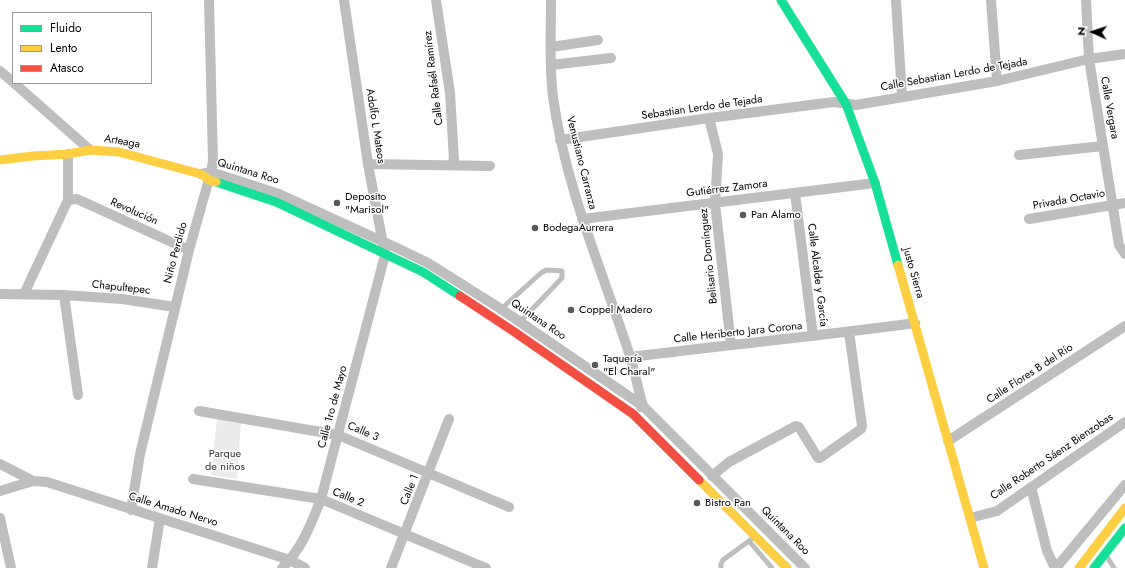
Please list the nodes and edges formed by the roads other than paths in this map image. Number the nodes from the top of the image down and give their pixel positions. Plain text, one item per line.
1 (209, 0) edge
2 (344, 0) edge
3 (436, 0) edge
4 (551, 0) edge
5 (781, 0) edge
6 (896, 0) edge
7 (991, 0) edge
8 (1086, 0) edge
9 (598, 40) dead end
10 (551, 47) junction
11 (1125, 54) edge
12 (611, 58) dead end
13 (1089, 59) junction
14 (551, 64) junction
15 (0, 71) edge
16 (997, 81) junction
17 (12, 82) edge
18 (14, 84) edge
19 (902, 97) junction
20 (846, 104) junction
21 (709, 118) junction
22 (560, 140) junction
23 (1103, 146) junction
24 (90, 150) junction
25 (68, 154) junction
26 (1020, 155) dead end
27 (0, 160) edge
28 (368, 164) junction
29 (451, 165) junction
30 (490, 166) dead end
31 (201, 174) joint
32 (210, 176) junction
33 (875, 184) junction
34 (250, 189) junction
35 (795, 193) junction
36 (68, 200) junction
37 (715, 203) junction
38 (1125, 203) edge
39 (1112, 205) junction
40 (582, 218) junction
41 (1029, 219) dead end
42 (383, 242) junction
43 (189, 250) junction
44 (1125, 254) edge
45 (385, 255) junction
46 (0, 294) edge
47 (24, 294) junction
48 (64, 295) junction
49 (175, 307) junction
50 (501, 309) junction
51 (520, 322) junction
52 (914, 323) junction
53 (1125, 326) edge
54 (513, 331) junction
55 (849, 332) junction
56 (813, 336) junction
57 (731, 344) junction
58 (630, 357) junction
59 (78, 395) dead end
60 (643, 406) junction
61 (199, 411) dead end
62 (633, 414) junction
63 (449, 419) dead end
64 (1125, 422) edge
65 (338, 435) junction
66 (948, 441) junction
67 (0, 464) edge
68 (429, 474) junction
69 (712, 476) junction
70 (193, 479) dead end
71 (33, 481) junction
72 (1125, 485) edge
73 (1031, 487) junction
74 (0, 491) edge
75 (321, 499) junction
76 (509, 507) dead end
77 (1125, 508) edge
78 (131, 510) junction
79 (0, 518) edge
80 (160, 518) junction
81 (970, 518) junction
82 (1114, 524) junction
83 (766, 529) junction
84 (1124, 530) edge
85 (405, 534) junction
86 (752, 539) junction
87 (1105, 553) junction
88 (290, 560) junction
89 (782, 566) edge
90 (11, 568) edge
91 (152, 568) edge
92 (282, 568) edge
93 (305, 568) edge
94 (391, 568) edge
95 (486, 568) edge
96 (721, 568) edge
97 (772, 568) edge
98 (805, 568) edge
99 (984, 568) edge
100 (1055, 568) edge
101 (1079, 568) edge
102 (1094, 568) edge
103 (1114, 568) edge

1 - 32 street, Niño Perdido
2 - 28 street, Adolfo L Mateos
3 - 29 street, Calle Rafaél Ramírez
4 - 10 street, Venustiano Carranza
5 - 20 street, Justo Sierra
6 - 19 street
7 - 16 street
8 - 13 street, Calle Vergara
9 - 10 street
10 - 14 street, Venustiano Carranza
11 - 13 street
12 - 14 street
13 - 16 street, Calle Sebastian Lerdo de Tejada
13 - 23 street, Calle Vergara
14 - 22 street, Venustiano Carranza
15 - 17 street, Arteaga
16 - 19 street, Calle Sebastian Lerdo de Tejada
18 - 24 street, Arteaga
19 - 20 street, Calle Sebastian Lerdo de Tejada
20 - 21 street, Sebastian Lerdo de Tejada
20 - 33 street, Justo Sierra
21 - 22 street, Sebastian Lerdo de Tejada
21 - 37 street, Belisario Domínguez
22 - 40 street, Venustiano Carranza
23 - 26 street
23 - 39 street, Calle Vergara
24 - 25 street
24 - 31 street, Arteaga
25 - 27 street
25 - 36 street
28 - 29 street
28 - 42 street, Adolfo L Mateos
29 - 30 street
31 - 32 street, Quintana Roo
32 - 34 street, Quintana Roo
32 - 43 street, Niño Perdido
33 - 35 street, Gutiérrez Zamora
33 - 52 street, Justo Sierra
34 - 42 street, Quintana Roo
34 - 45 street, Quintana Roo
35 - 37 street, Gutiérrez Zamora
35 - 56 street, Calle Alcalde y García
36 - 43 street, Revolución
36 - 47 street
37 - 40 street, Gutiérrez Zamora
37 - 57 street, Belisario Domínguez
38 - 39 street, Privada Octavio
39 - 41 street, Privada Octavio
39 - 44 street, Calle Vergara
40 - 58 street, Venustiano Carranza
42 - 45 street, Adolfo L Mateos
42 - 50 street, Quintana Roo
43 - 49 street, Niño Perdido
45 - 54 street, Quintana Roo
45 - 65 street, Calle 1ro de Mayo
46 - 47 street, Chapultepec
47 - 48 street, Chapultepec
48 - 49 street, Chapultepec
48 - 59 street
49 - 78 street, Niño Perdido
50 - 51 street, Quintana Roo
50 - 51 lane
51 - 54 lane
51 - 60 street, Quintana Roo
52 - 55 street, Calle Heriberto Jara Corona
52 - 66 street, Justo Sierra
53 - 66 street, Calle Flores B del Río
54 - 62 street, Quintana Roo
55 - 56 street, Calle Heriberto Jara Corona
55 - 69 street
56 - 57 street, Calle Heriberto Jara Corona
57 - 58 street, Calle Heriberto Jara Corona
58 - 60 street, Venustiano Carranza
60 - 62 street
60 - 69 street, Quintana Roo
61 - 65 street, Calle 3
62 - 86 street, Quintana Roo
63 - 68 street, Calle 1
64 - 73 street, Calle Roberto Sáenz Bienzobas
65 - 68 street, Calle 3
65 - 75 street, Calle 1ro de Mayo
66 - 81 street, Justo Sierra
67 - 71 street
68 - 76 street, Calle 3
68 - 85 street, Calle 1
69 - 83 street, Quintana Roo
70 - 75 street, Calle 2
71 - 74 street
71 - 78 street, Calle Amado Nervo
72 - 100 street
73 - 81 street, Calle Roberto Sáenz Bienzobas
73 - 100 street
75 - 85 street, Calle 2
75 - 88 street, Calle 1ro de Mayo
77 - 82 street
78 - 80 street, Calle Amado Nervo
79 - 90 street
80 - 88 street, Calle Amado Nervo
80 - 91 street
81 - 99 street, Justo Sierra
82 - 84 street
82 - 101 street
83 - 86 lane
83 - 98 street, Quintana Roo
84 - 87 street
85 - 94 street, Calle 1
85 - 95 street, Calle 2
86 - 89 street, Quintana Roo
86 - 96 lane
86 - 97 lane
87 - 102 street
87 - 103 lane
88 - 92 street, Calle 1ro de Mayo
88 - 93 street, Calle Amado Nervo

